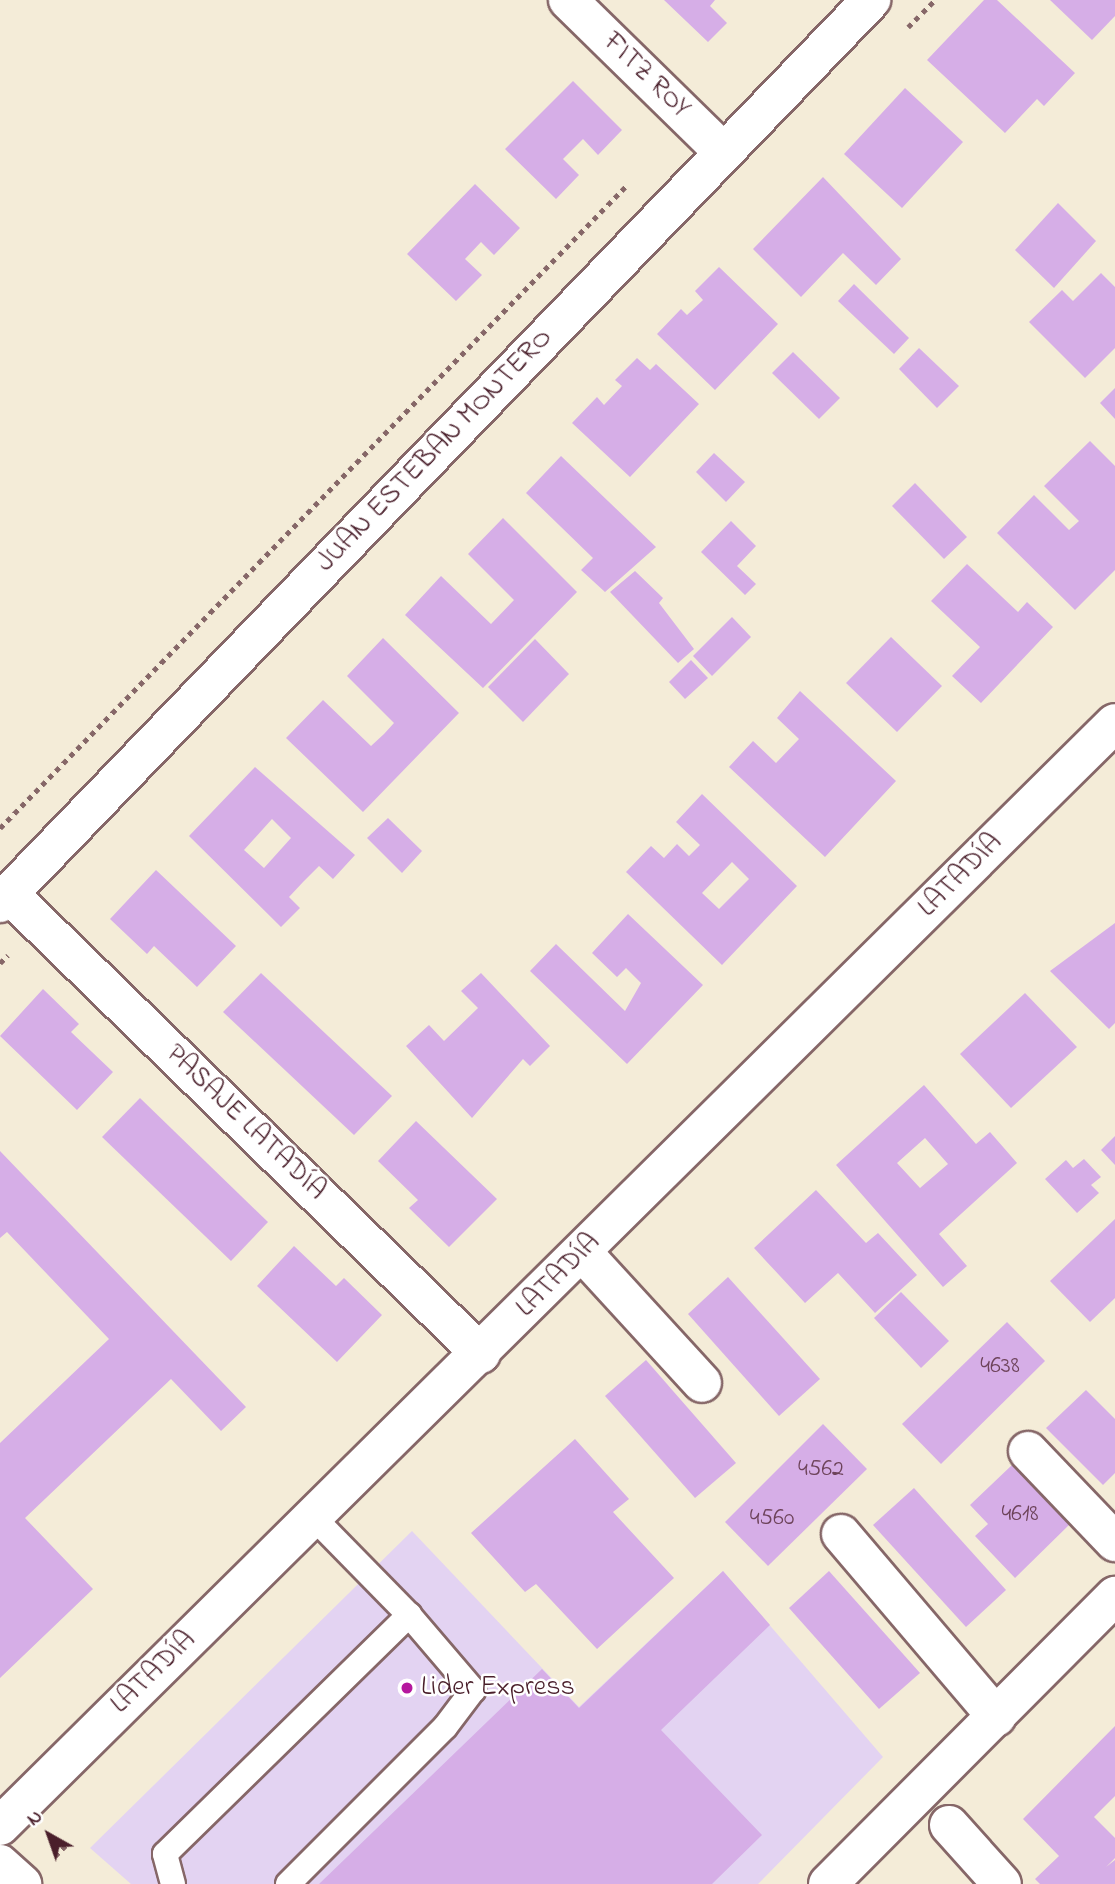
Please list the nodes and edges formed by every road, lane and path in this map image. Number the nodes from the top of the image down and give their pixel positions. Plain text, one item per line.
1 (568, 0) edge
2 (870, 0) edge
3 (723, 152) junction
4 (631, 180) dead end
5 (1115, 723) edge
6 (0, 828) edge
7 (4, 898) edge
8 (583, 1253) junction
9 (481, 1354) junction
10 (702, 1383) dead end
11 (1028, 1451) dead end
12 (313, 1517) junction
13 (841, 1534) dead end
14 (1115, 1542) edge
15 (1115, 1597) edge
16 (409, 1615) junction
17 (997, 1717) junction
18 (949, 1825) dead end
19 (0, 1826) edge
20 (0, 1864) edge
21 (22, 1884) edge
22 (173, 1884) edge
23 (288, 1884) edge
24 (828, 1884) edge
25 (1002, 1884) edge

1 - 3 street, FITZ ROY
2 - 3 street, JUAN ESTEBAN MONTERO
3 - 7 street, JUAN ESTEBAN MONTERO
4 - 6 path
5 - 8 street, LATADÍA
7 - 9 street, PASAJE LATADÍA
8 - 9 street, LATADÍA
8 - 10 street
9 - 12 street, LATADÍA
11 - 14 street
12 - 16 lane
12 - 19 street, LATADÍA
13 - 17 street
15 - 17 street
16 - 22 lane
16 - 23 lane
17 - 24 street
18 - 25 street
20 - 21 street

